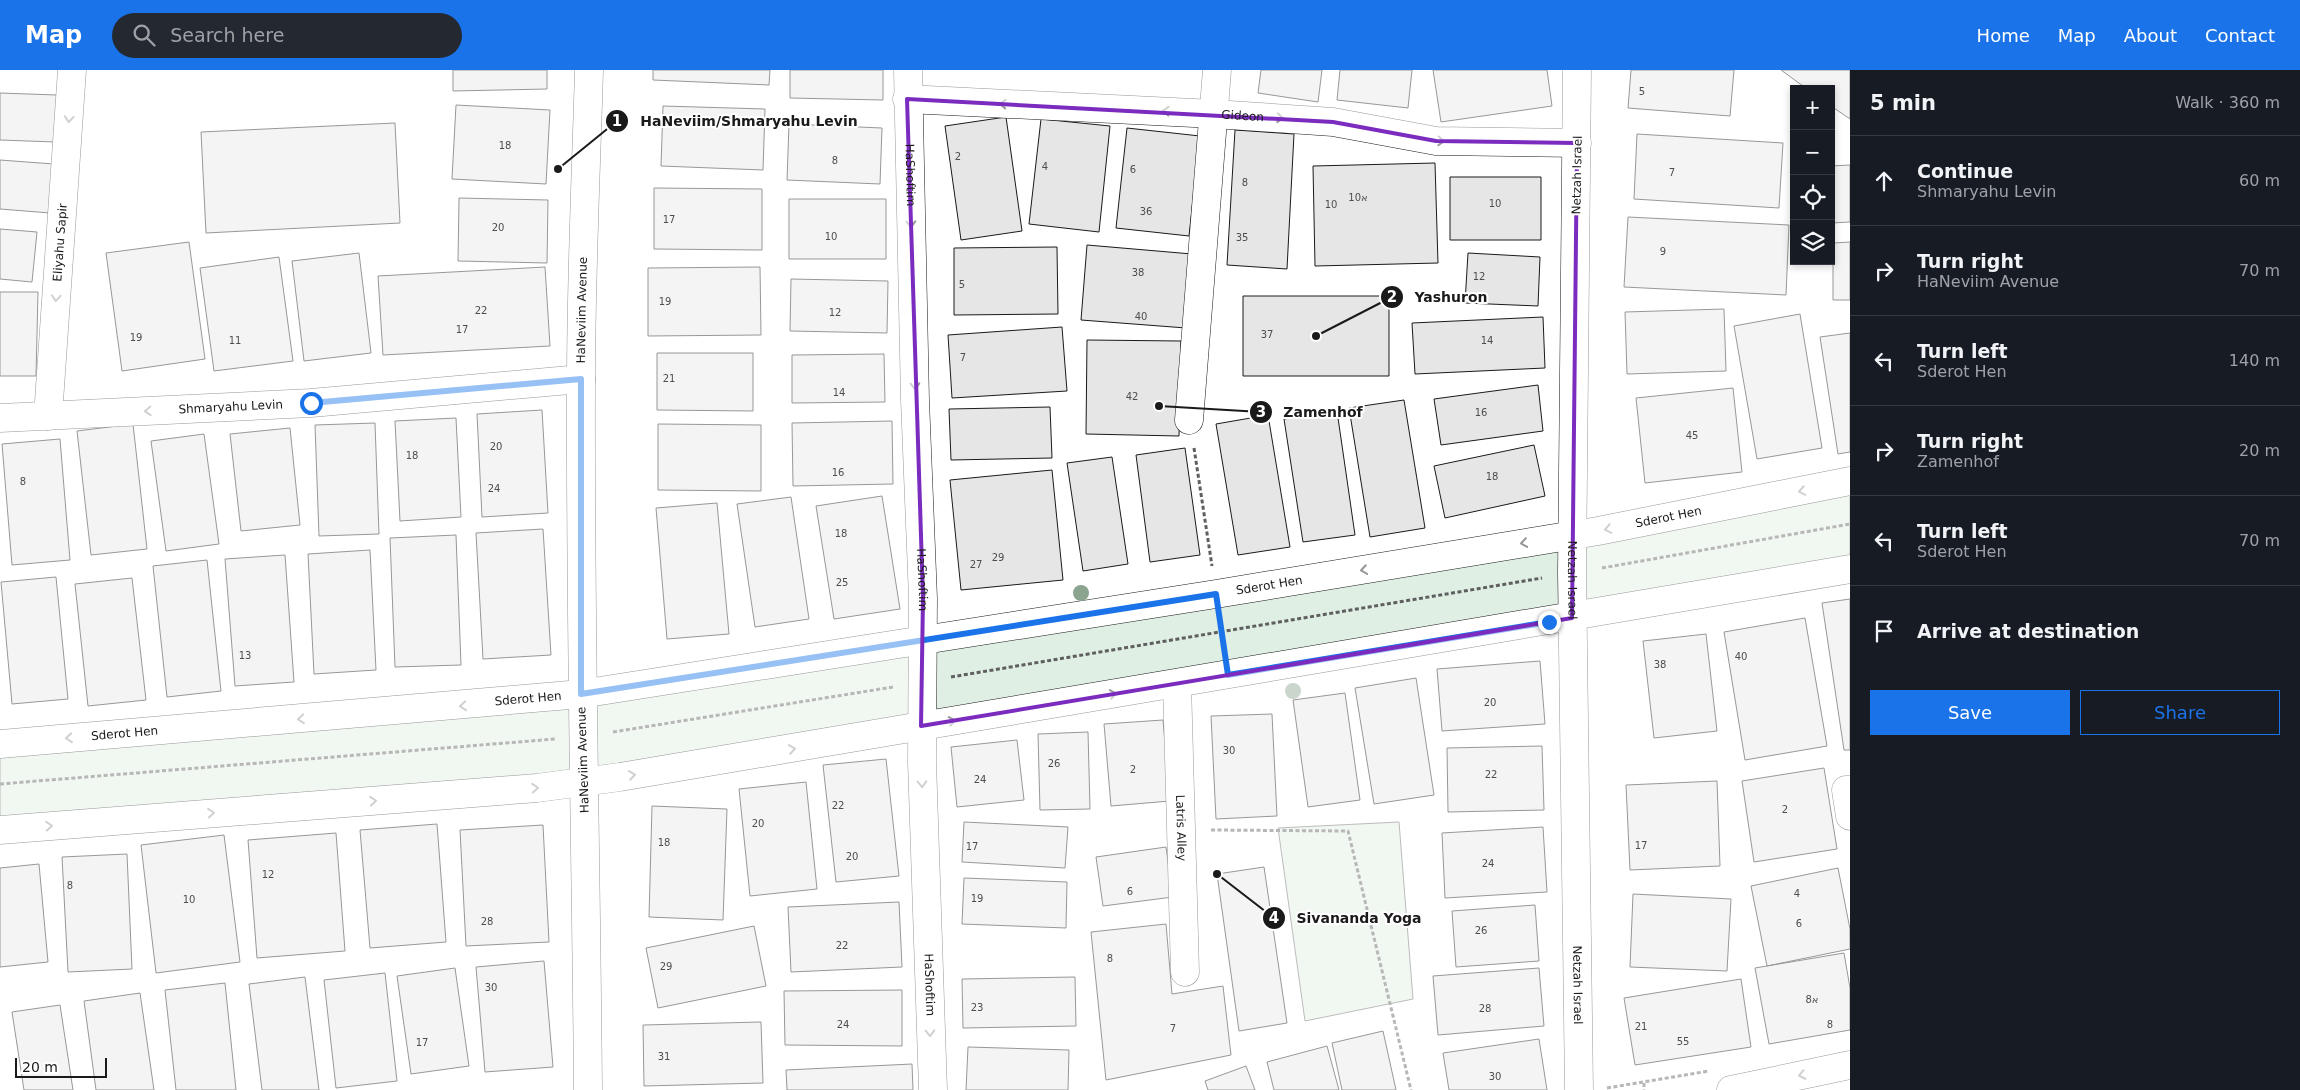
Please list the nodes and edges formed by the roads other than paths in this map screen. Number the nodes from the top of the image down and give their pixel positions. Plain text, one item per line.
1 (72, 70) edge
2 (589, 70) edge
3 (908, 70) edge
4 (1217, 70) edge
5 (1577, 70) edge
6 (908, 99) junction
7 (1214, 114) junction
8 (1577, 144) junction
9 (581, 379) junction
10 (48, 416) junction
11 (0, 418) edge
12 (1189, 420) road end
13 (1850, 481) edge
14 (1572, 535) junction
15 (1850, 569) edge
16 (1572, 618) junction
17 (923, 640) junction
18 (1177, 684) junction
19 (581, 694) junction
20 (921, 726) junction
21 (0, 744) edge
22 (584, 782) junction
23 (1850, 790) edge
24 (1850, 816) edge
25 (0, 830) edge
26 (1185, 972) dead end
27 (1850, 1065) edge
28 (588, 1090) edge
29 (933, 1090) edge
30 (1579, 1090) edge
31 (1731, 1090) edge

1 -> 10 street, Eliyahu Sapir
2 - 9 street, HaNeviim Avenue
3 - 6 street, HaShoftim
4 - 7 street
5 - 8 street, Netzah Israel
7 -> 6 street, Gideon
6 -> 17 street, HaShoftim
7 -> 8 street, Gideon
7 - 12 street
8 - 14 street, Netzah Israel
9 -> 10 street, Shmaryahu Levin
9 - 19 street, HaNeviim Avenue
10 - 11 street, Shmaryahu Levin
13 -> 14 street, Sderot Hen
14 - 16 street, Netzah Israel
14 -> 17 street, Sderot Hen
15 - 16 street
16 - 18 street
16 - 30 street, Netzah Israel
17 - 19 street, Sderot Hen
17 - 20 street, HaShoftim
20 -> 18 street
18 - 26 street, Latris Alley
19 -> 21 street, Sderot Hen
19 - 22 street, HaNeviim Avenue
22 -> 20 street
20 -> 29 street, HaShoftim
25 -> 22 street
22 - 28 street, HaNeviim Avenue
23 - 24 street
27 -> 31 street

